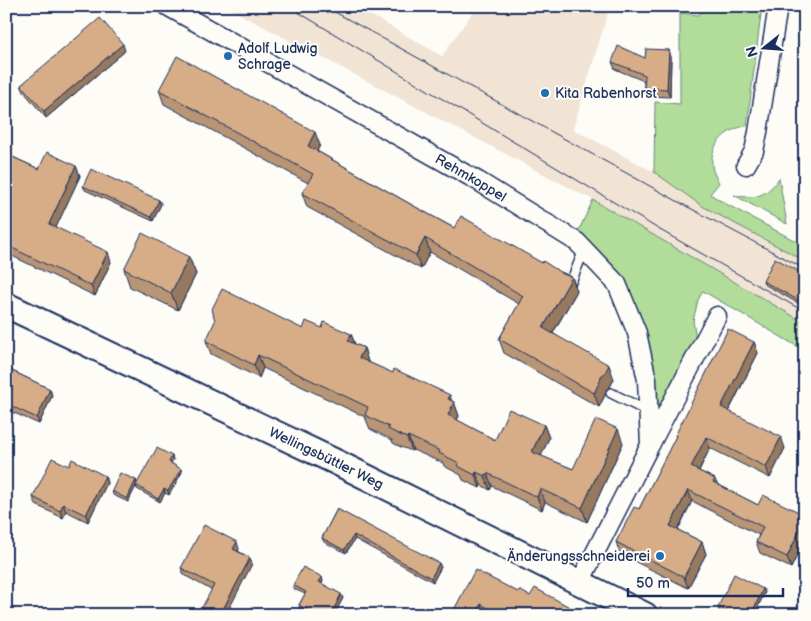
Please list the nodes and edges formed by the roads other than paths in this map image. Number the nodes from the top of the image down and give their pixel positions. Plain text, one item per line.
1 (167, 6) edge
2 (778, 6) edge
3 (746, 165) dead end
4 (584, 250) junction
5 (571, 282) edge
6 (6, 305) edge
7 (717, 316) dead end
8 (611, 393) dead end
9 (649, 412) junction
10 (650, 445) junction
11 (580, 582) junction
12 (645, 615) edge

1 - 4 street, Rehmkoppel
2 - 3 street
4 - 5 lane
4 - 9 street, Rehmkoppel
6 - 11 main road, Wellingsbüttler Weg
7 - 10 street, Rehmkoppel
8 - 9 lane
9 - 10 street, Rehmkoppel
10 - 11 street, Rehmkoppel
11 - 12 main road, Wellingsbüttler Weg

